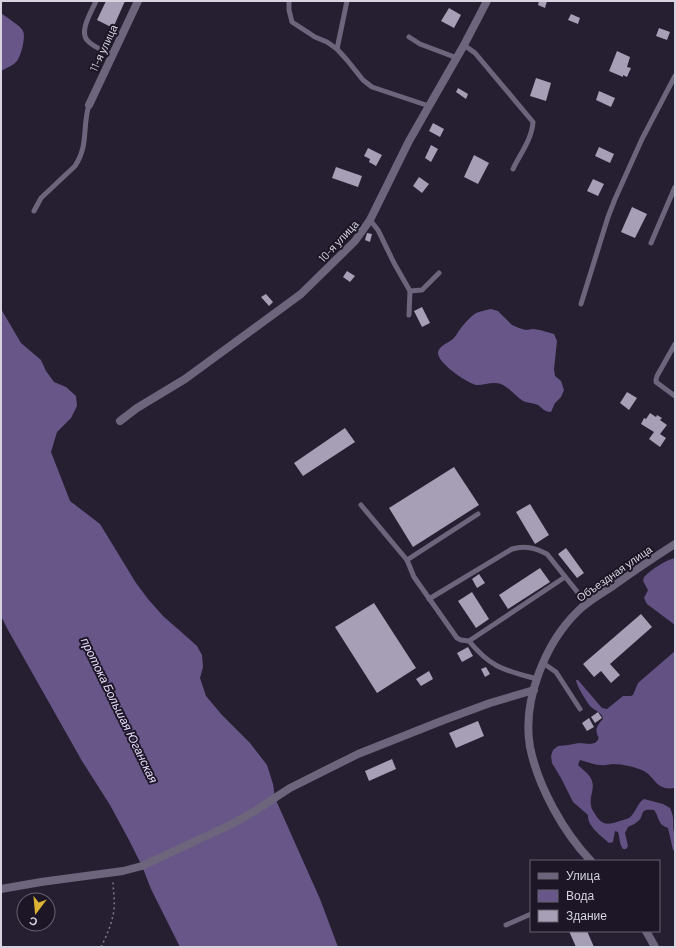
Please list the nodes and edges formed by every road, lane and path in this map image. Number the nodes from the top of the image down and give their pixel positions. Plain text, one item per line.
1 (96, 1) edge
2 (138, 1) edge
3 (289, 1) edge
4 (347, 1) edge
5 (487, 1) edge
6 (409, 37) dead end
7 (464, 45) junction
8 (337, 49) junction
9 (112, 55) junction
10 (457, 58) junction
11 (675, 76) edge
12 (89, 105) joint
13 (429, 106) junction
14 (513, 169) dead end
15 (675, 187) edge
16 (34, 211) dead end
17 (370, 220) junction
18 (651, 243) dead end
19 (439, 273) dead end
20 (410, 291) junction
21 (580, 304) dead end
22 (409, 315) dead end
23 (675, 344) edge
24 (675, 396) edge
25 (120, 421) dead end
26 (361, 505) dead end
27 (478, 514) dead end
28 (675, 544) edge
29 (407, 560) junction
30 (566, 578) junction
31 (429, 599) junction
32 (587, 604) junction
33 (468, 641) junction
34 (543, 663) junction
35 (537, 678) junction
36 (534, 690) junction
37 (580, 709) dead end
38 (590, 860) edge
39 (112, 873) junction
40 (1, 889) edge
41 (530, 914) edge
42 (506, 925) dead end
43 (646, 932) edge
44 (101, 947) edge
45 (654, 947) edge

1 - 9 lane
2 - 9 street, 11-я улица
3 - 8 lane
4 - 8 lane
5 - 7 street, 10-я улица
6 - 10 lane
7 - 10 street, 10-я улица
7 - 14 lane
8 - 13 lane
9 - 12 street, 11-я улица
10 - 13 street, 10-я улица
11 - 21 lane
12 - 16 lane
13 - 17 street, 10-я улица
15 - 18 lane
17 - 20 lane
17 - 25 street, 10-я улица
19 - 20 lane
20 - 22 lane
23 - 24 lane
26 - 29 lane
27 - 29 lane
28 - 32 street, Объездная улица
29 - 31 lane
30 - 31 lane
30 - 32 lane
30 - 33 lane
31 - 33 lane
32 - 34 street, Объездная улица
33 - 35 lane
34 - 35 street, Объездная улица
34 - 37 lane
35 - 36 street, Объездная улица
36 - 38 street, Объездная улица
36 - 39 street
39 - 40 street
39 - 44 path
41 - 42 lane
43 - 45 street

